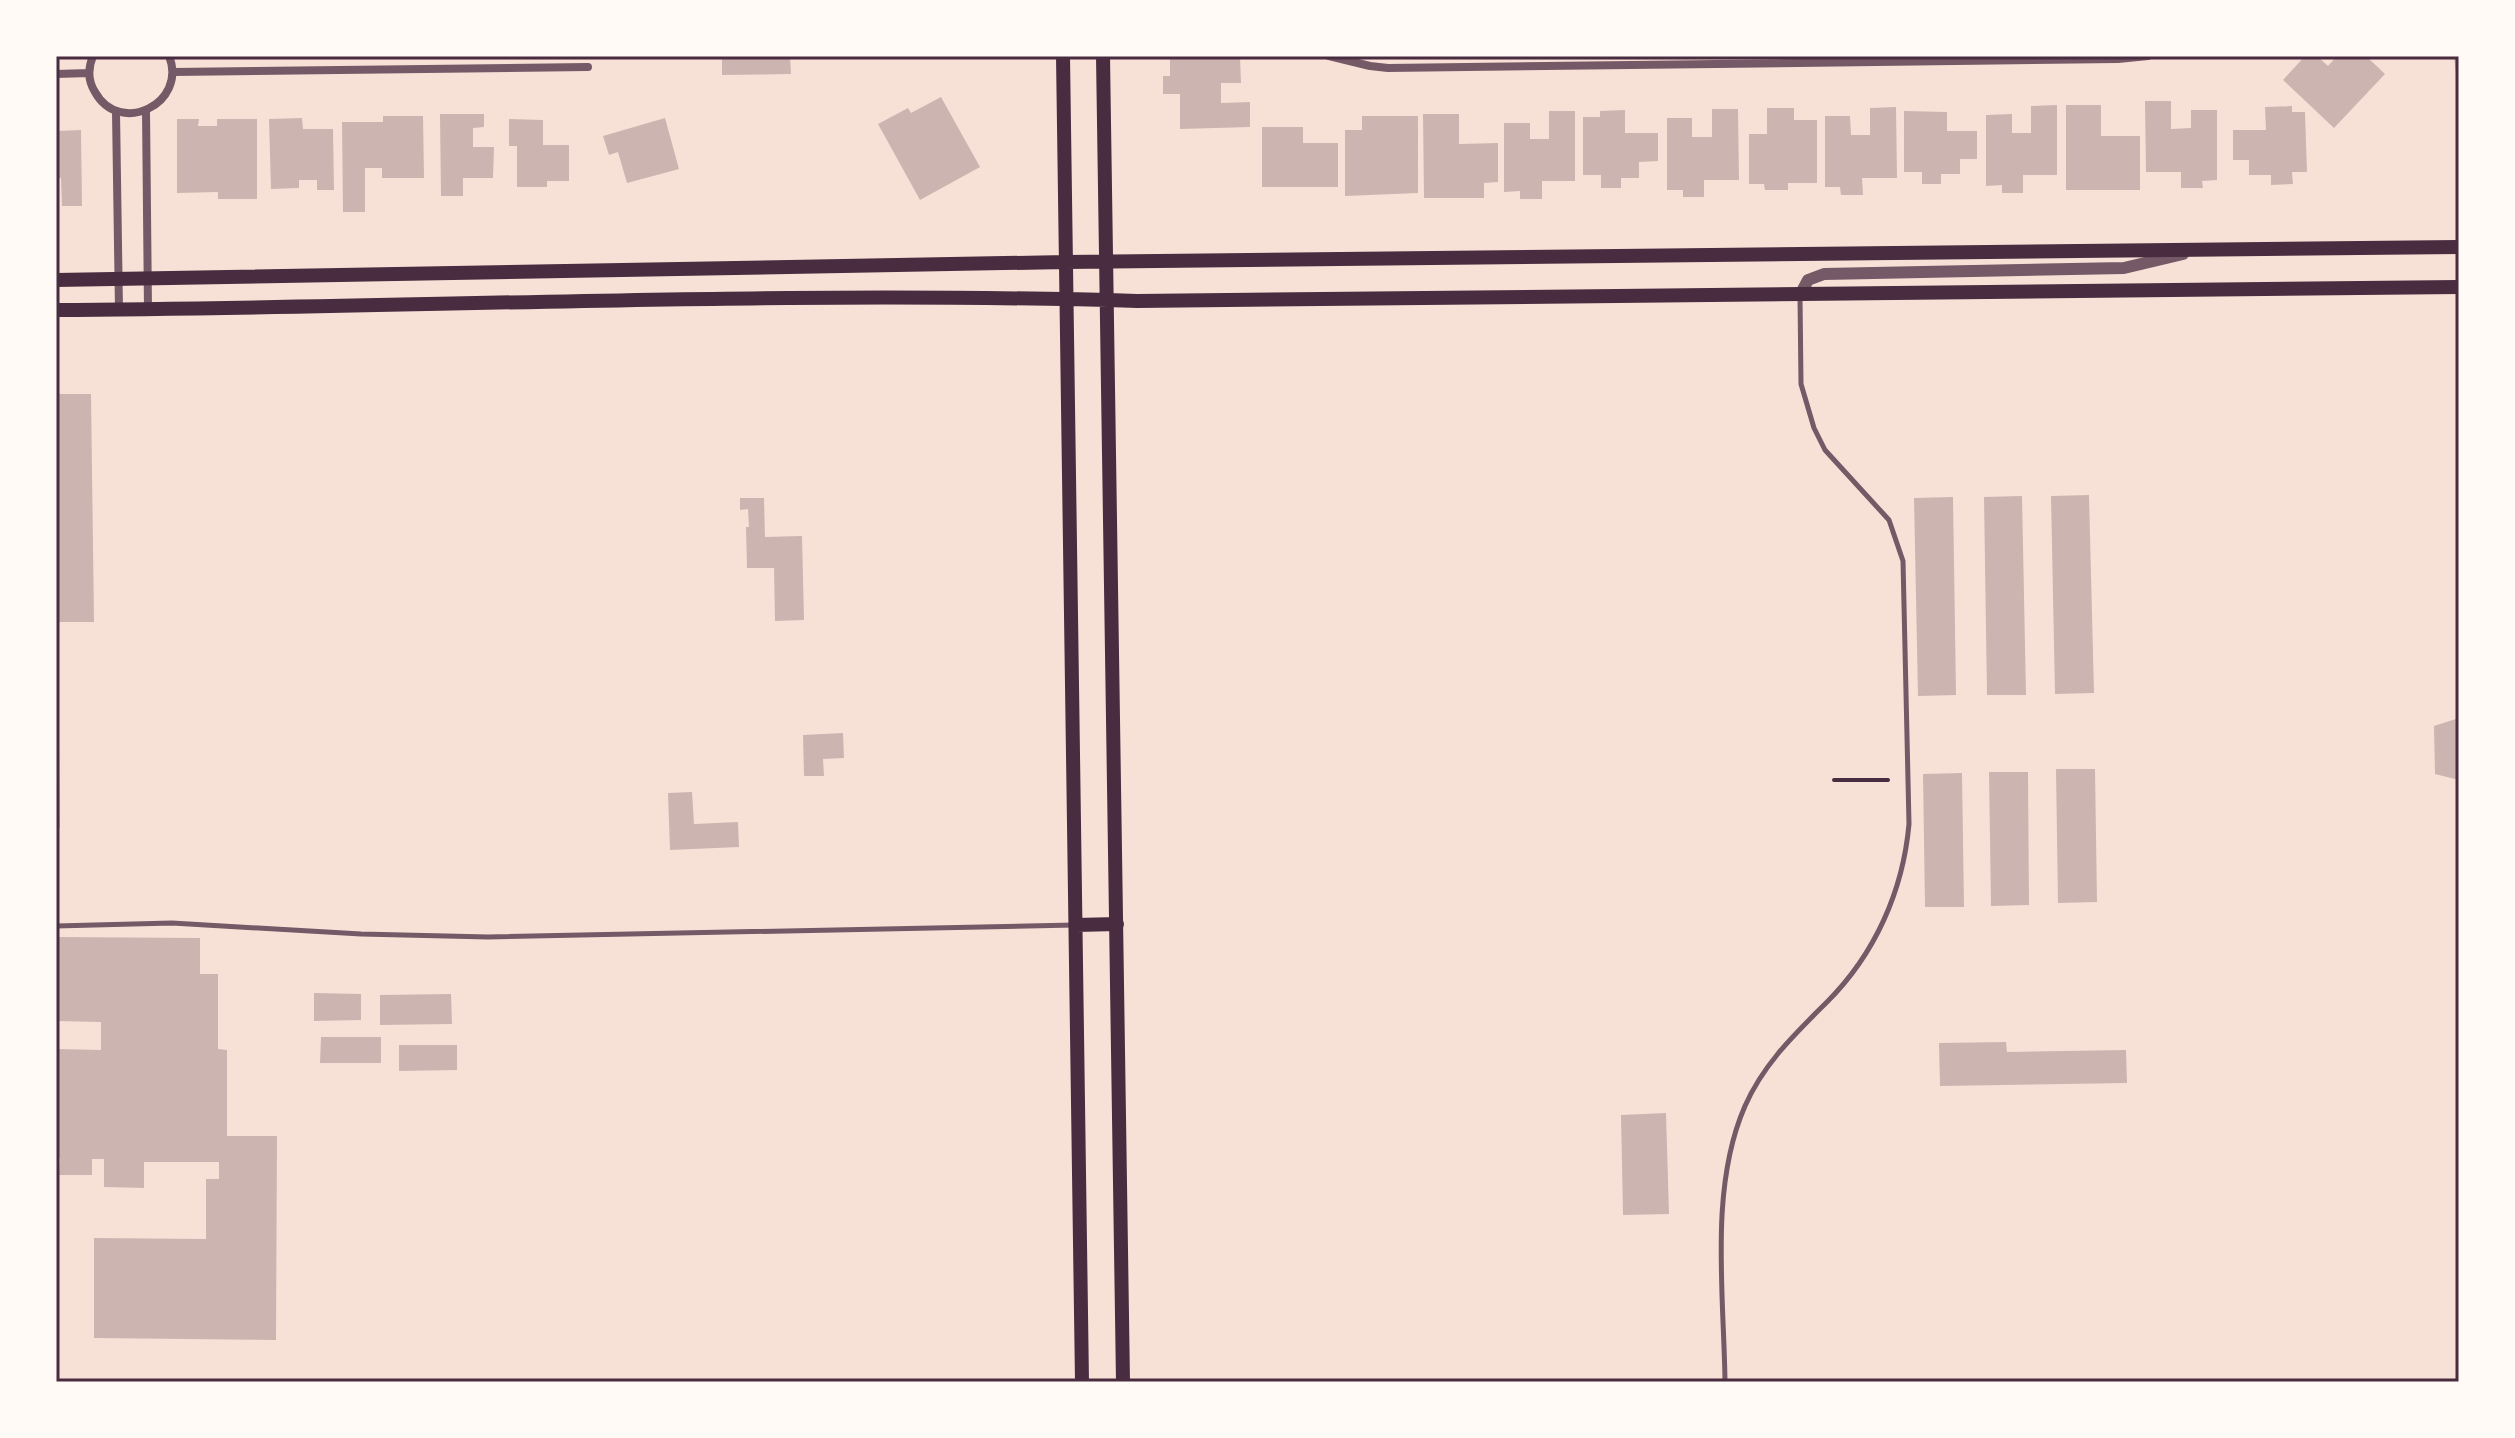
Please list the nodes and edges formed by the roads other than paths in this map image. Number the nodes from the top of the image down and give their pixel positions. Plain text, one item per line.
1 (93, 56) edge
2 (169, 56) edge
3 (1063, 56) edge
4 (1103, 56) edge
5 (1329, 56) edge
6 (2148, 56) edge
7 (1768, 60) edge
8 (588, 67) dead end
9 (173, 72) junction
10 (89, 73) junction
11 (56, 74) edge
12 (146, 111) junction
13 (116, 112) junction
14 (2459, 247) edge
15 (2205, 248) junction
16 (1066, 262) junction
17 (1107, 262) junction
18 (56, 280) edge
19 (119, 280) junction
20 (147, 280) junction
21 (2459, 287) edge
22 (1800, 295) junction
23 (1066, 299) junction
24 (1107, 300) junction
25 (56, 310) edge
26 (119, 310) junction
27 (148, 310) junction
28 (1117, 924) junction
29 (1076, 925) junction
30 (56, 926) edge
31 (1082, 1382) edge
32 (1123, 1382) edge
33 (1725, 1382) edge

1 - 10 street
2 - 9 street
3 - 16 main road
4 - 17 main road
5 - 7 street
6 - 7 street
8 - 9 street
9 - 12 street
10 - 11 street
10 - 13 street
12 - 13 street
12 - 20 street
13 - 19 street
14 - 15 main road
15 - 17 main road
15 - 22 street
16 - 17 main road
16 - 20 main road
16 - 23 main road
17 - 24 main road
18 - 19 main road
19 - 20 main road
19 - 26 street
20 - 27 street
21 - 22 main road
22 - 24 main road
22 - 33 lane
23 - 24 main road
23 - 27 main road
23 - 29 main road
24 - 28 main road
25 - 26 main road
26 - 27 main road
28 - 29 main road
28 - 32 main road
29 - 30 lane
29 - 31 main road

